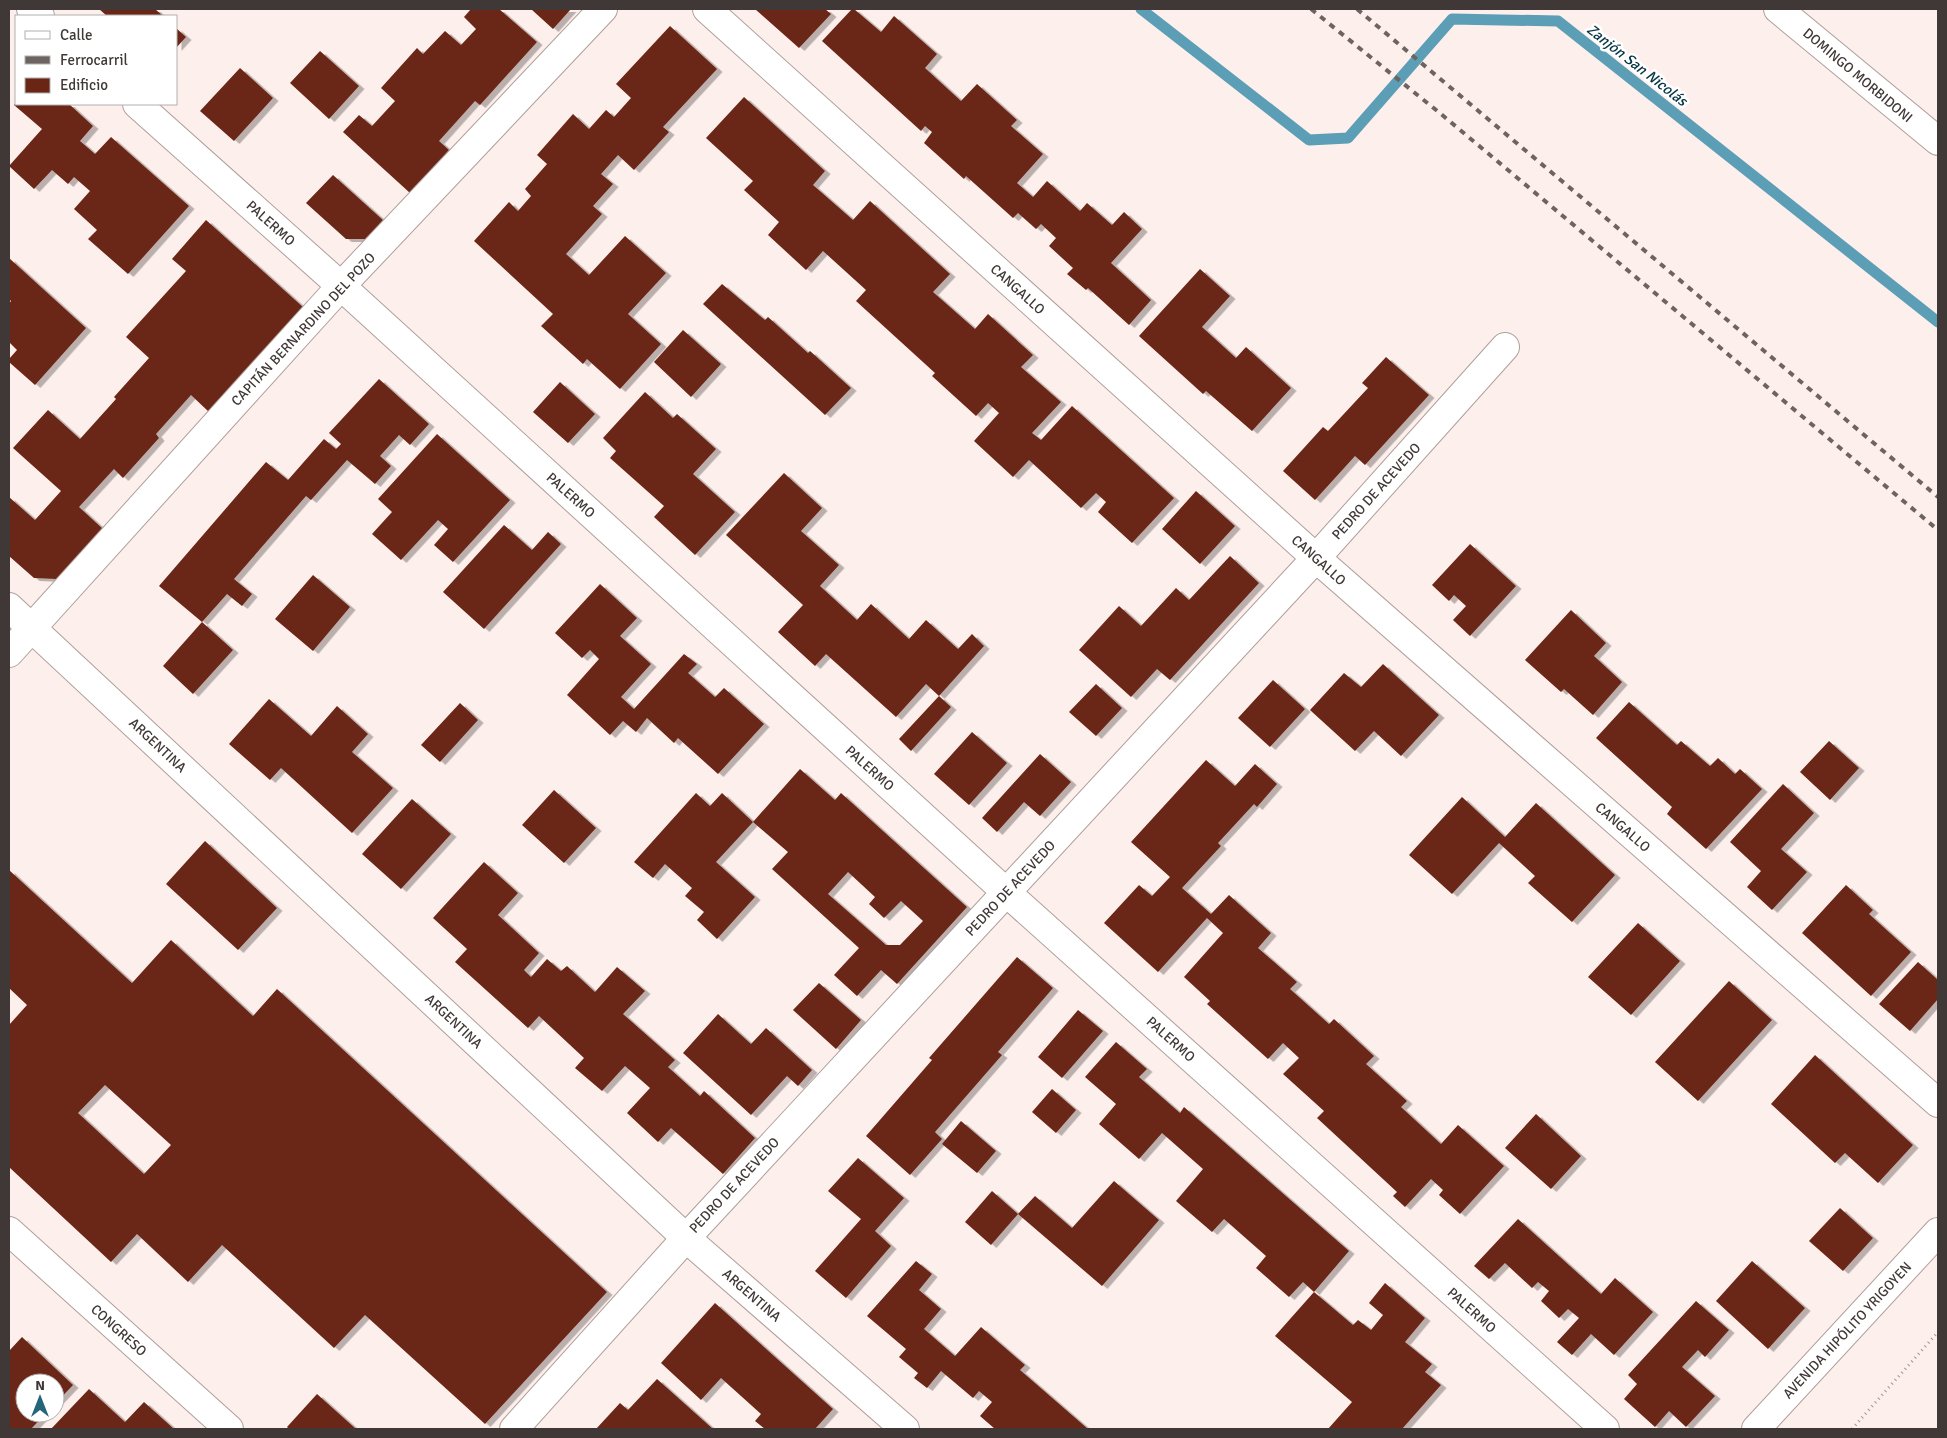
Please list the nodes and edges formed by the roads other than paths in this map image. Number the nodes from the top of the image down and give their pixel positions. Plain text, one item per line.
1 (603, 9) edge
2 (707, 9) edge
3 (1778, 9) edge
4 (138, 105) edge
5 (1938, 141) edge
6 (341, 286) junction
7 (1505, 347) dead end
8 (1316, 558) junction
9 (9, 607) edge
10 (32, 627) junction
11 (9, 653) edge
12 (1006, 892) junction
13 (1938, 1103) edge
14 (9, 1231) edge
15 (1938, 1232) edge
16 (686, 1238) junction
17 (229, 1429) edge
18 (514, 1429) edge
19 (905, 1429) edge
20 (1605, 1429) edge
21 (1756, 1429) edge

1 - 6 street, CAPITÁN BERNARDINO DEL POZO
2 - 8 street, CANGALLO
3 - 5 street, DOMINGO MORBIDONI
4 - 6 street, PALERMO
6 - 10 street, CAPITÁN BERNARDINO DEL POZO
6 - 12 street, PALERMO
7 - 8 street, PEDRO DE ACEVEDO
8 - 12 street, PEDRO DE ACEVEDO
8 - 13 street, CANGALLO
9 - 10 street, ARGENTINA
10 - 11 street, CAPITÁN BERNARDINO DEL POZO
10 - 16 street, ARGENTINA
12 - 16 street, PEDRO DE ACEVEDO
12 - 20 street, PALERMO
14 - 17 street, CONGRESO
15 - 21 street, AVENIDA HIPÓLITO YRIGOYEN
16 - 18 street, PEDRO DE ACEVEDO
16 - 19 street, ARGENTINA

